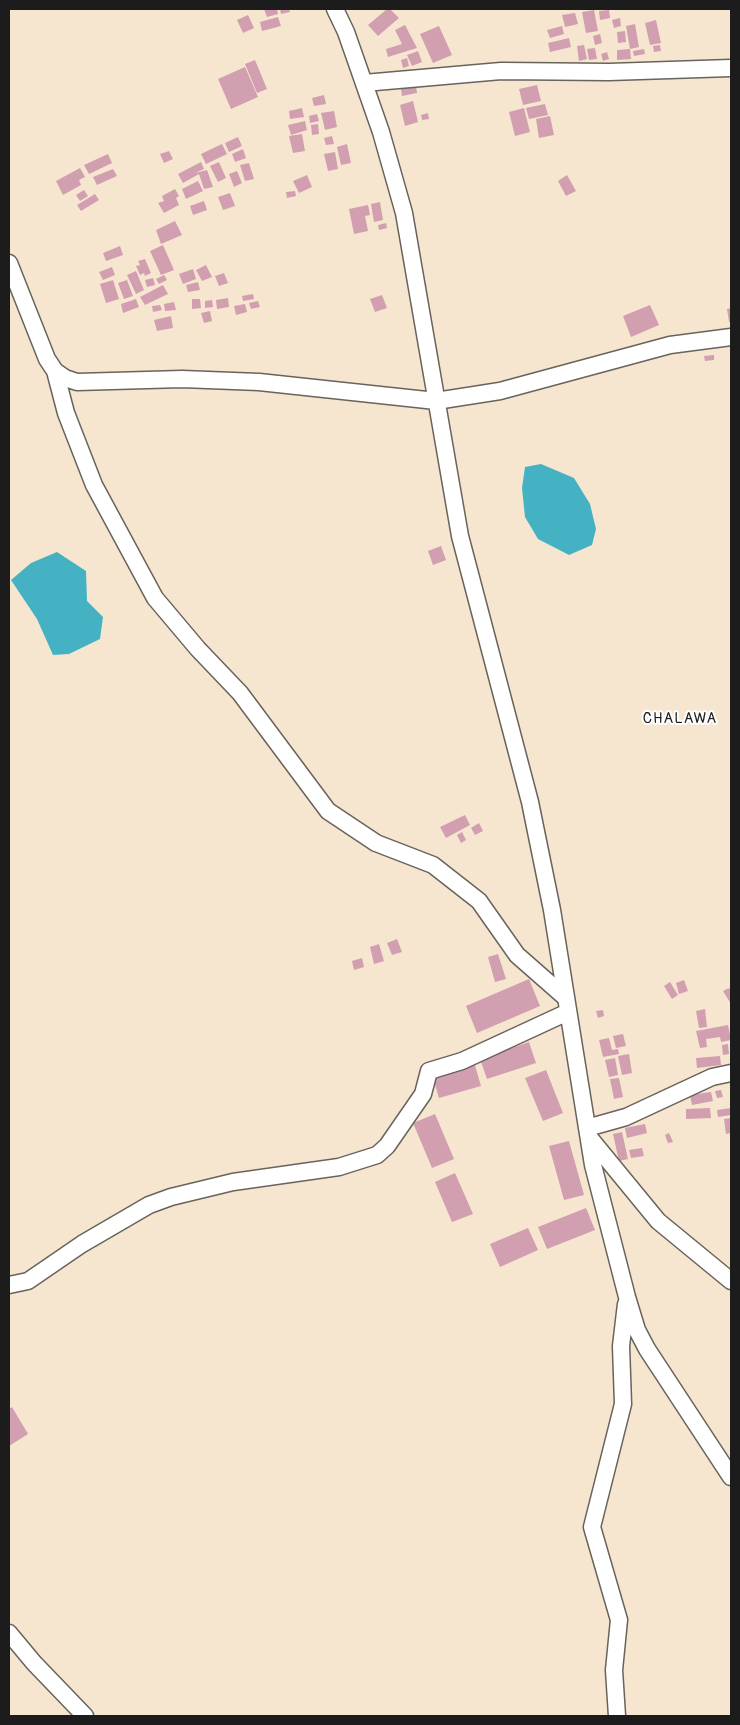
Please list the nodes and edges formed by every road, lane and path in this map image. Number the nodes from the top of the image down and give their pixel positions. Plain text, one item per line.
1 (335, 9) edge
2 (731, 68) edge
3 (364, 83) junction
4 (9, 264) edge
5 (731, 337) edge
6 (55, 371) junction
7 (436, 401) junction
8 (567, 1005) junction
9 (731, 1073) edge
10 (588, 1132) junction
11 (731, 1280) edge
12 (9, 1285) edge
13 (627, 1296) junction
14 (731, 1477) edge
15 (9, 1633) edge
16 (85, 1716) edge
17 (617, 1716) edge

1 - 3 street
2 - 3 street
3 - 7 street
4 - 6 street
5 - 7 street
6 - 7 street
6 - 8 street
7 - 8 street
8 - 10 street
8 - 12 street
9 - 10 street
10 - 11 street
10 - 13 street
13 - 14 street
13 - 17 street
15 - 16 street

